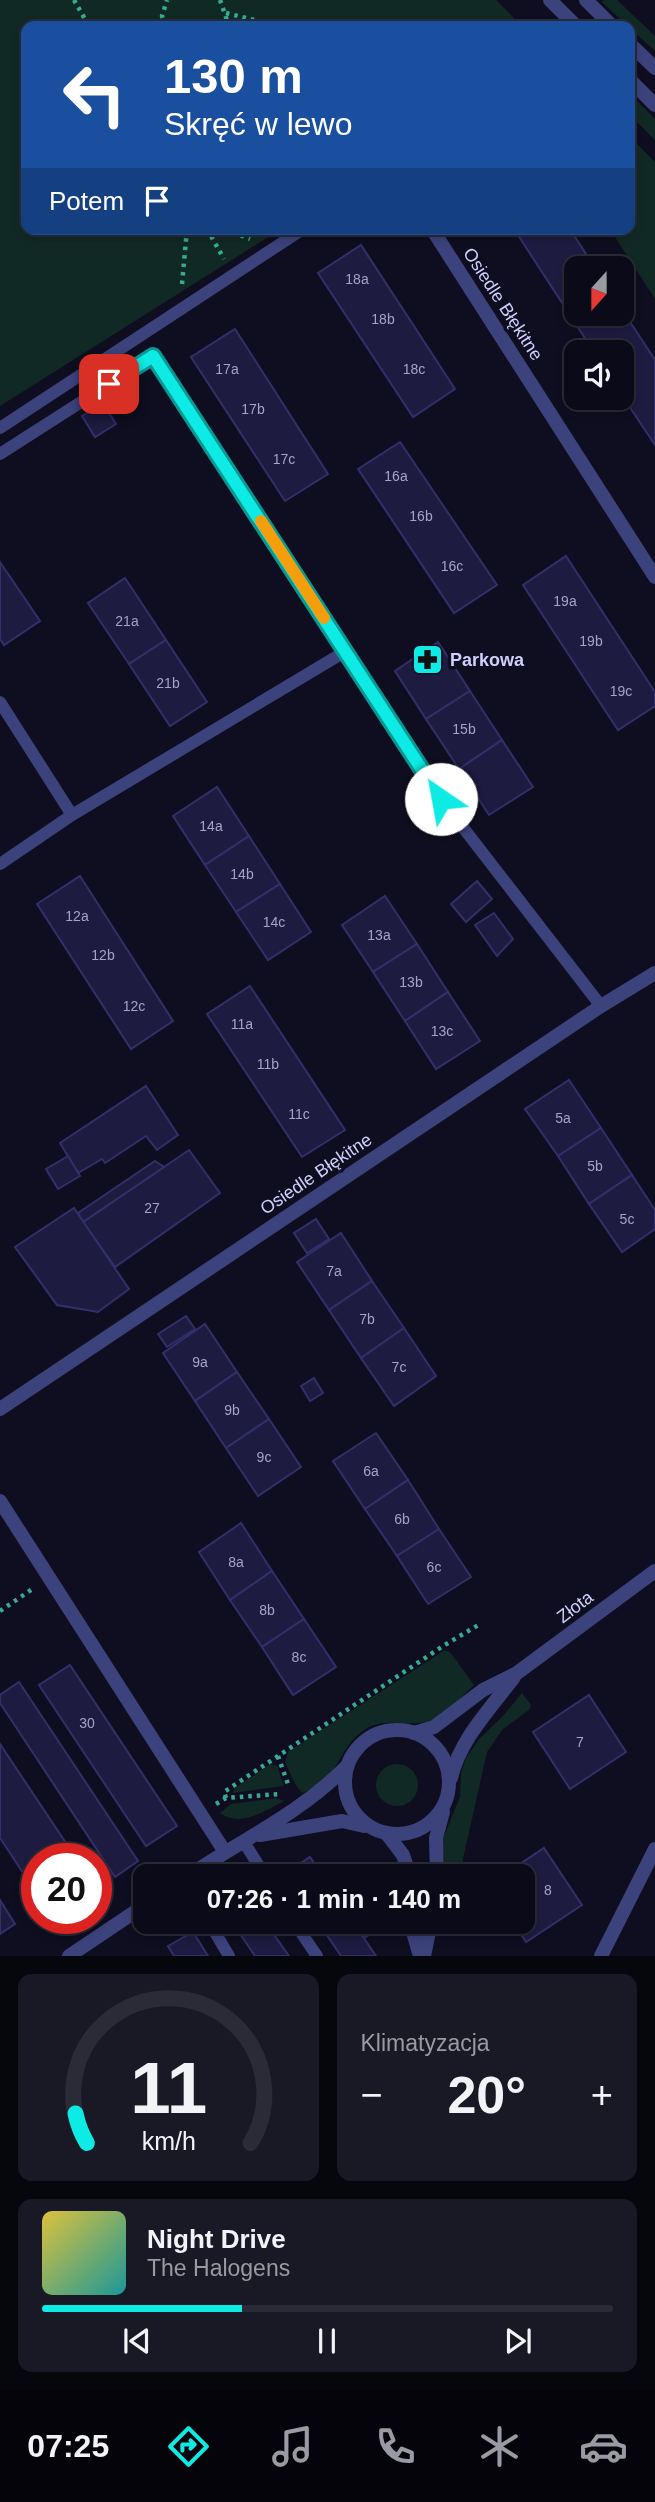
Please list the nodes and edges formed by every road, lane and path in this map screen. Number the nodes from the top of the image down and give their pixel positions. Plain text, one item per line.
1 (74, 0) edge
2 (167, 0) edge
3 (220, 0) edge
4 (550, 0) edge
5 (586, 0) edge
6 (226, 13) junction
7 (86, 21) edge
8 (164, 21) edge
9 (228, 21) edge
10 (258, 21) edge
11 (571, 21) edge
12 (607, 21) edge
13 (635, 49) edge
14 (655, 68) edge
15 (635, 85) edge
16 (655, 105) edge
17 (186, 235) edge
18 (210, 235) edge
19 (294, 235) edge
20 (436, 235) edge
21 (233, 275) junction
22 (179, 310) junction
23 (0, 428) edge
24 (0, 454) edge
25 (655, 577) edge
26 (346, 651) junction
27 (0, 702) edge
28 (72, 815) junction
29 (0, 863) edge
30 (655, 973) edge
31 (601, 1006) junction
32 (0, 1409) edge
33 (0, 1500) edge
34 (655, 1571) edge
35 (48, 1577) junction
36 (0, 1611) edge
37 (480, 1624) dead end
38 (517, 1673) junction
39 (414, 1733) junction
40 (278, 1756) junction
41 (346, 1767) junction
42 (449, 1787) junction
43 (226, 1798) junction
44 (445, 1804) junction
45 (200, 1814) junction
46 (370, 1828) junction
47 (387, 1834) junction
48 (250, 1839) junction
49 (655, 1849) edge
50 (225, 1852) junction
51 (206, 1864) edge
52 (260, 1864) edge
53 (406, 1864) edge
54 (437, 1864) edge
55 (133, 1913) edge
56 (216, 1934) edge
57 (302, 1934) edge
58 (414, 1934) edge
59 (428, 1934) edge
60 (69, 1956) edge
61 (229, 1956) edge
62 (317, 1956) edge
63 (422, 1956) edge
64 (601, 1956) edge

1 - 7 path
2 - 8 path
3 - 6 path
4 - 11 street
5 - 12 street
6 - 9 path
6 - 10 path
13 - 14 street
15 - 16 street
17 - 22 path
18 - 21 path
19 - 21 lane
20 - 25 street, Osiedle Błękitne
21 - 22 lane
22 - 23 lane
24 - 26 lane
26 - 28 lane
26 - 31 lane
27 - 28 lane
28 - 29 lane
30 - 31 street, Osiedle Błękitne
31 - 32 street, Osiedle Błękitne
33 - 35 street
34 - 38 street, Złota
35 - 36 path
35 - 45 street
37 - 40 path
38 - 39 street, Złota
38 - 42 street, Złota
39 - 41 street
39 - 42 street
40 - 43 path
40 - 43 path
41 - 46 street
41 - 48 street
42 - 44 street
43 - 45 path
44 - 47 street
44 - 54 street
45 - 50 street
46 - 47 street
46 - 48 street
47 - 53 street
48 - 50 street
48 - 52 lane
49 - 64 street
50 - 51 street
55 - 60 street
56 - 61 lane
57 - 62 lane
58 - 63 street
59 - 63 street

